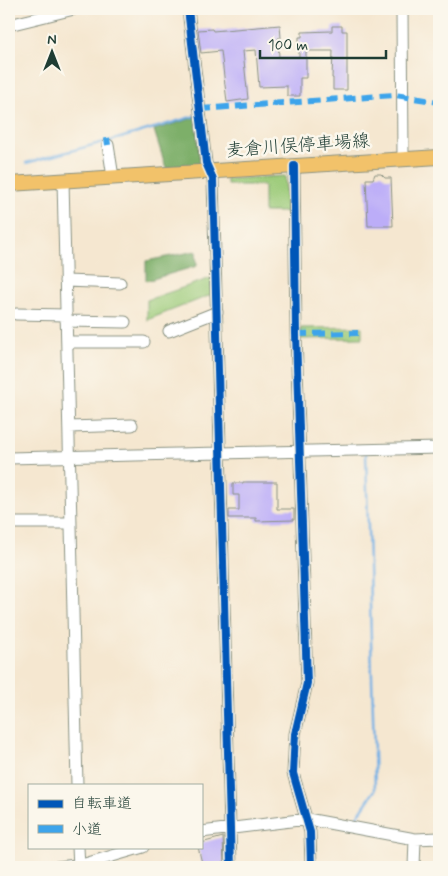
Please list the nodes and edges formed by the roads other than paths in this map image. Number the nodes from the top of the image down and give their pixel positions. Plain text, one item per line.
1 (74, 9) edge
2 (188, 9) edge
3 (402, 9) edge
4 (9, 25) edge
5 (108, 145) dead end
6 (439, 157) edge
7 (403, 158) junction
8 (294, 166) junction
9 (210, 171) junction
10 (113, 177) junction
11 (63, 180) junction
12 (9, 184) edge
13 (65, 281) junction
14 (120, 283) dead end
15 (217, 312) junction
16 (16, 314) dead end
17 (66, 318) junction
18 (125, 322) dead end
19 (169, 331) dead end
20 (67, 342) junction
21 (144, 342) dead end
22 (132, 425) dead end
23 (69, 427) junction
24 (439, 448) edge
25 (299, 450) junction
26 (221, 453) junction
27 (69, 457) junction
28 (9, 458) edge
29 (9, 523) edge
30 (71, 523) junction
31 (77, 784) edge
32 (307, 819) junction
33 (230, 828) junction
34 (202, 832) edge
35 (439, 838) edge
36 (415, 839) junction
37 (78, 848) edge
38 (140, 848) edge
39 (79, 866) edge
40 (57, 867) edge
41 (231, 867) edge
42 (311, 867) edge
43 (414, 867) edge

1 - 4 street
2 - 9 street
3 - 7 street
5 - 10 street
6 - 7 main road, 麦倉川俣停車場線
7 - 8 main road, 麦倉川俣停車場線
8 - 9 main road, 麦倉川俣停車場線
8 - 25 street
9 - 10 main road, 麦倉川俣停車場線
9 - 15 street
10 - 11 main road, 麦倉川俣停車場線
11 - 12 main road, 麦倉川俣停車場線
11 - 13 street
13 - 14 street
13 - 17 street
15 - 19 street
15 - 26 street
16 - 17 street
17 - 18 street
17 - 20 street
20 - 21 street
20 - 23 street
22 - 23 street
23 - 27 street
24 - 25 street
25 - 26 street
25 - 32 street
26 - 27 street
26 - 33 street
27 - 28 street
27 - 30 street
29 - 30 street
30 - 31 street
32 - 33 street
32 - 36 street
32 - 42 street
33 - 34 street
33 - 41 street
35 - 36 street
36 - 43 street
37 - 39 street
38 - 39 street
39 - 40 street

